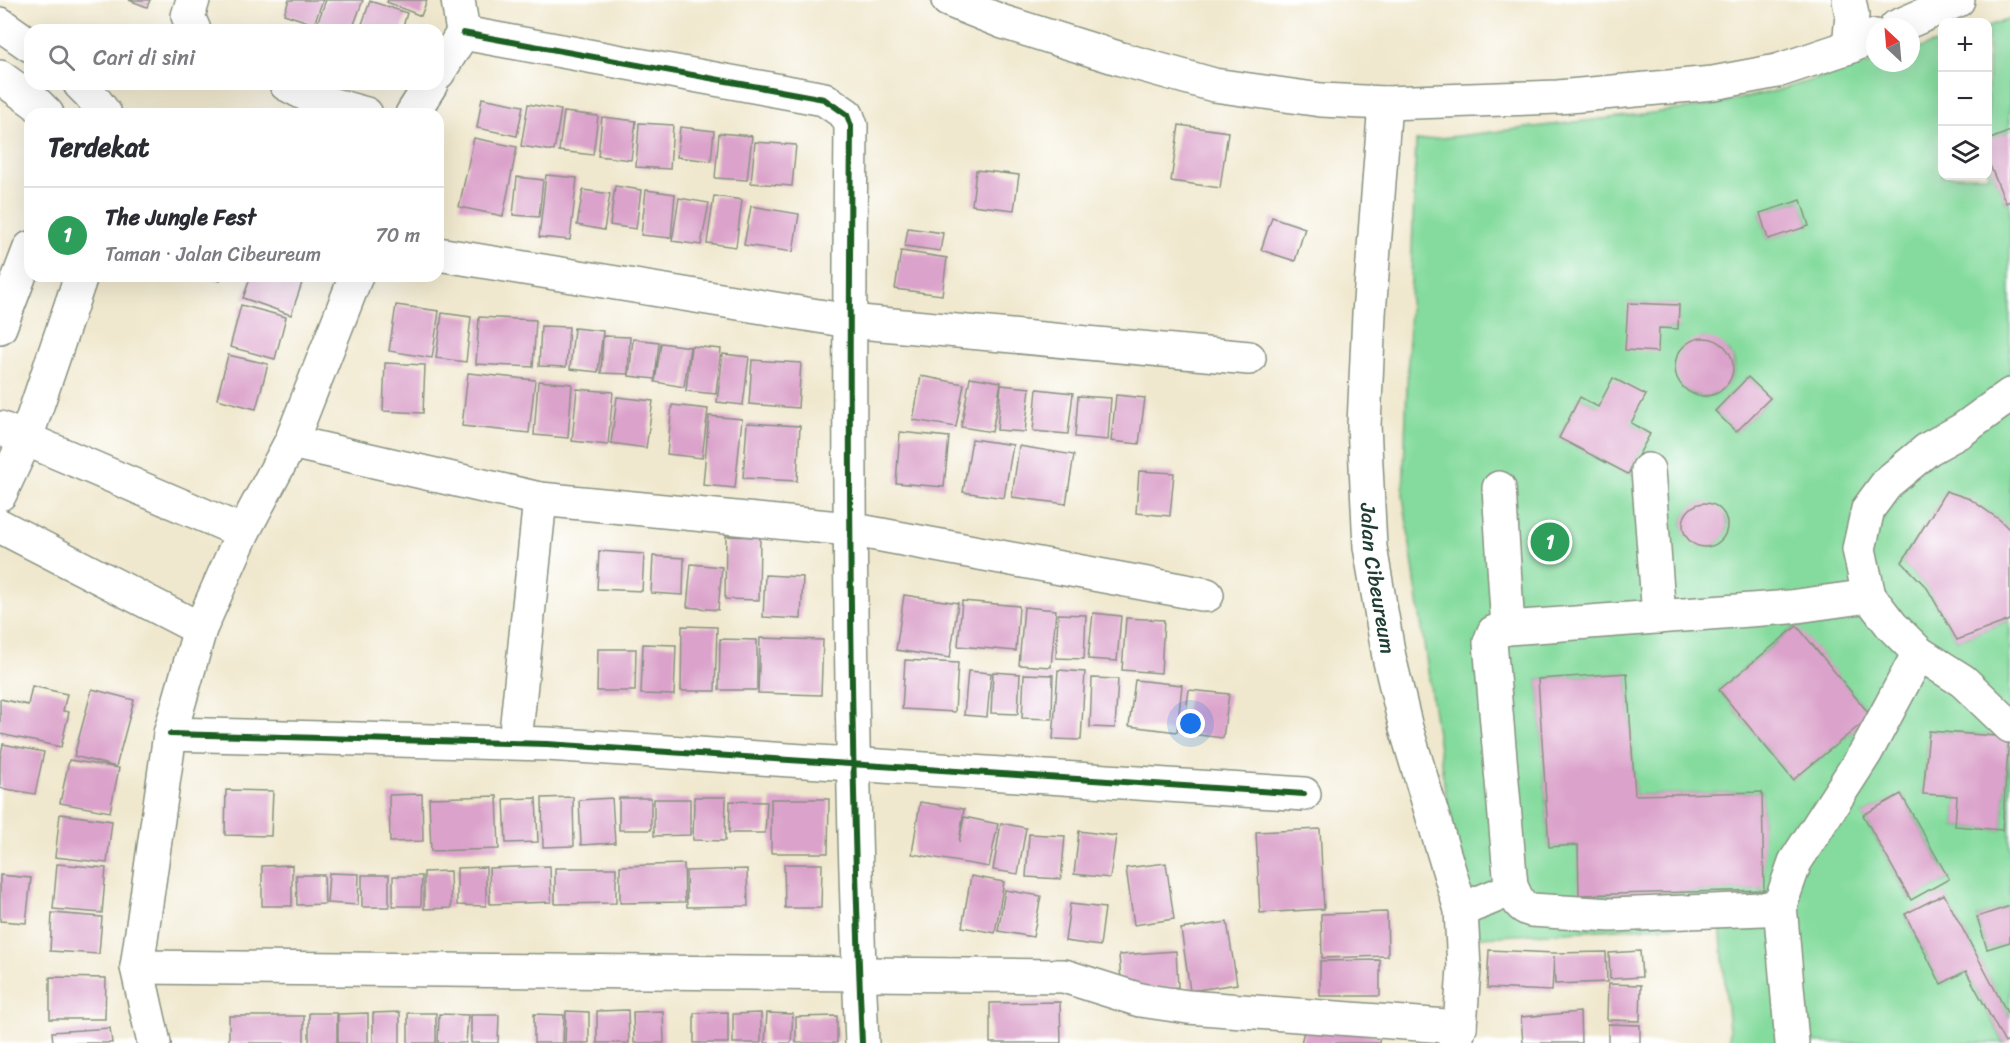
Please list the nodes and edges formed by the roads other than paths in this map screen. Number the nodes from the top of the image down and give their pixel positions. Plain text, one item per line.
1 (193, 0) edge
2 (458, 0) edge
3 (948, 0) edge
4 (1849, 0) edge
5 (1958, 0) edge
6 (1917, 18) edge
7 (0, 24) edge
8 (191, 24) edge
9 (463, 33) junction
10 (24, 41) edge
11 (1862, 42) edge
12 (444, 63) edge
13 (0, 77) edge
14 (86, 90) edge
15 (298, 90) edge
16 (427, 90) edge
17 (1385, 103) junction
18 (41, 108) edge
19 (100, 108) edge
20 (344, 108) edge
21 (416, 108) edge
22 (444, 255) edge
23 (24, 264) edge
24 (78, 282) edge
25 (355, 282) edge
26 (849, 321) junction
27 (0, 327) edge
28 (1249, 358) dead end
29 (2010, 395) edge
30 (13, 433) edge
31 (291, 442) junction
32 (1648, 470) dead end
33 (1499, 488) dead end
34 (0, 494) edge
35 (540, 499) junction
36 (0, 526) edge
37 (849, 529) junction
38 (243, 532) junction
39 (1207, 595) dead end
40 (1869, 596) junction
41 (1659, 617) junction
42 (1508, 628) junction
43 (200, 629) junction
44 (1919, 653) junction
45 (2010, 726) edge
46 (171, 734) junction
47 (514, 742) junction
48 (852, 762) junction
49 (1304, 794) dead end
50 (1511, 886) junction
51 (1779, 905) junction
52 (1461, 910) junction
53 (137, 967) junction
54 (859, 973) junction
55 (1458, 1035) edge
56 (154, 1043) edge
57 (862, 1043) edge
58 (1792, 1043) edge

1 - 8 street
2 - 9 street
3 - 17 street
4 - 11 street
5 - 6 street
7 - 10 street
9 - 12 street
9 - 26 street
11 - 17 street
13 - 18 street
14 - 19 street
15 - 20 street
16 - 21 street
17 - 52 street, Jalan Cibeureum
22 - 26 street
23 - 27 street
24 - 30 street
25 - 31 street
26 - 28 street
26 - 37 street
29 - 40 street
30 - 34 street
30 - 38 street
31 - 35 street
31 - 38 street
32 - 41 street
33 - 42 street
35 - 37 street
35 - 47 street
36 - 43 street
37 - 39 street
37 - 48 street
38 - 43 street
40 - 41 street
40 - 44 street
41 - 42 street
42 - 50 street
43 - 46 street
44 - 45 street
44 - 51 street
46 - 47 street
46 - 53 street
47 - 48 street
48 - 49 street
48 - 54 street
50 - 51 street
50 - 52 street
51 - 58 street
52 - 55 street, Jalan Cibeureum
53 - 54 street
53 - 56 street
54 - 55 street
54 - 57 street

